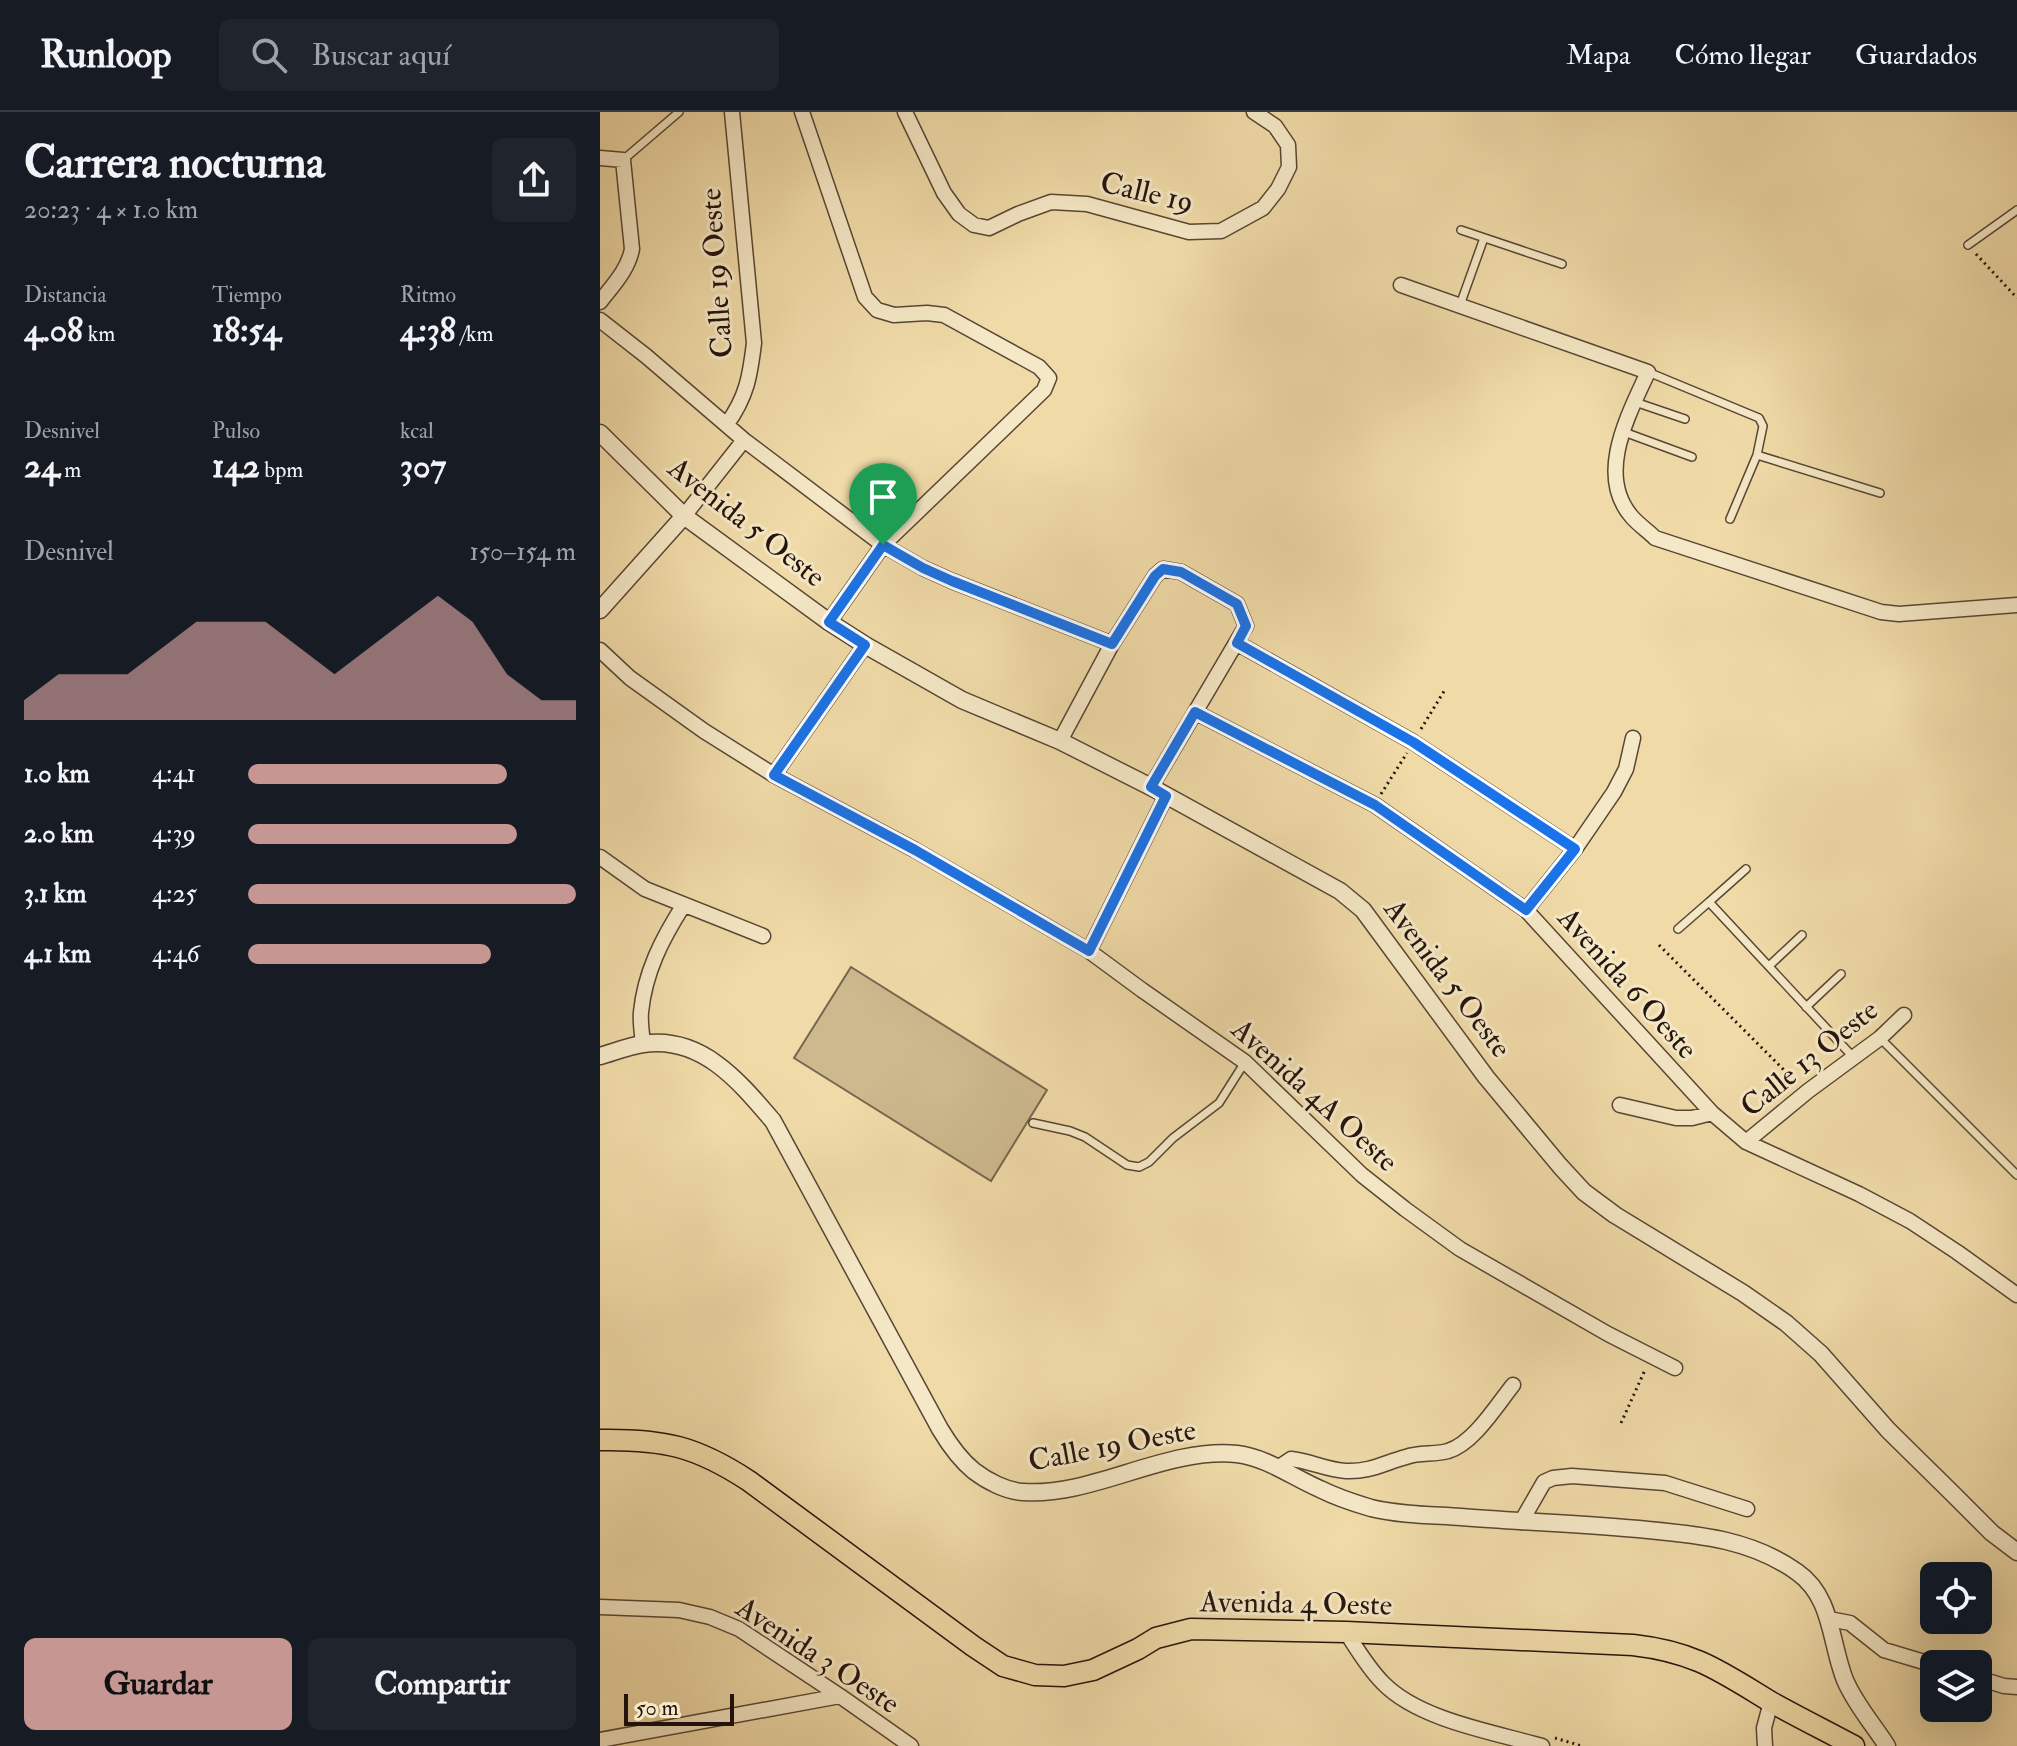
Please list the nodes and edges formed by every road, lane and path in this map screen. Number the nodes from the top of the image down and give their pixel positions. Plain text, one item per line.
1 (679, 112) edge
2 (732, 112) edge
3 (802, 112) edge
4 (905, 112) edge
5 (1254, 112) edge
6 (600, 158) edge
7 (623, 160) junction
8 (2017, 210) edge
9 (1461, 230) dead end
10 (1484, 238) junction
11 (1968, 245) joint
12 (1562, 264) dead end
13 (1401, 285) dead end
14 (2017, 298) edge
15 (600, 302) edge
16 (1460, 305) junction
17 (600, 320) edge
18 (1648, 372) junction
19 (1635, 402) junction
20 (1685, 419) dead end
21 (727, 424) junction
22 (1624, 432) junction
23 (600, 433) edge
24 (744, 440) junction
25 (1757, 455) junction
26 (1692, 457) dead end
27 (1880, 493) dead end
28 (684, 516) junction
29 (1730, 519) dead end
30 (883, 545) junction
31 (605, 600) edge
32 (2017, 605) edge
33 (829, 622) junction
34 (1237, 643) junction
35 (1112, 644) junction
36 (865, 645) junction
37 (600, 650) edge
38 (1195, 712) junction
39 (1633, 738) dead end
40 (1060, 741) junction
41 (774, 775) junction
42 (1158, 792) junction
43 (1575, 849) junction
44 (600, 857) edge
45 (1746, 869) dead end
46 (1709, 902) junction
47 (683, 906) junction
48 (1526, 910) junction
49 (1678, 929) dead end
50 (1802, 935) dead end
51 (763, 936) dead end
52 (1659, 945) dead end
53 (1089, 951) junction
54 (1769, 966) junction
55 (1841, 974) dead end
56 (1806, 1007) junction
57 (1904, 1015) dead end
58 (1880, 1038) junction
59 (643, 1044) junction
60 (600, 1056) edge
61 (1854, 1058) junction
62 (1245, 1062) junction
63 (1808, 1091) junction
64 (1620, 1105) dead end
65 (1712, 1113) junction
66 (1033, 1123) dead end
67 (1746, 1142) junction
68 (2017, 1175) edge
69 (2017, 1295) edge
70 (1651, 1356) junction
71 (1675, 1368) dead end
72 (1513, 1385) dead end
73 (1621, 1423) dead end
74 (600, 1440) edge
75 (1279, 1467) junction
76 (1747, 1509) dead end
77 (1521, 1522) junction
78 (2017, 1552) edge
79 (600, 1607) edge
80 (1829, 1619) junction
81 (1346, 1632) junction
82 (1920, 1661) edge
83 (1992, 1682) edge
84 (2017, 1687) edge
85 (840, 1696) junction
86 (1771, 1702) junction
87 (600, 1740) edge
88 (1547, 1742) edge
89 (911, 1746) edge
90 (1582, 1746) edge
91 (1765, 1746) edge
92 (1854, 1746) edge
93 (1887, 1746) edge

1 - 7 lane
2 - 21 street, Calle 19 Oeste
3 - 30 street
4 - 5 street, Calle 19
6 - 7 street
7 - 15 street
8 - 11 lane
9 - 10 lane
10 - 12 lane
10 - 16 lane
11 - 14 path
13 - 16 street
16 - 18 street
17 - 21 street
18 - 19 street
18 - 25 lane
19 - 20 lane
19 - 22 street
21 - 24 street
22 - 26 lane
22 - 32 street
23 - 28 street, Avenida 5 Oeste
24 - 28 street
24 - 30 street
25 - 27 lane
25 - 29 lane
28 - 31 street
28 - 33 street, Avenida 5 Oeste
30 - 33 street
30 - 35 street
33 - 36 street, Avenida 5 Oeste
34 - 35 street
34 - 38 street
34 - 43 street
35 - 40 street
36 - 40 street, Avenida 5 Oeste
36 - 41 street
37 - 41 street, Avenida 4A Oeste
38 - 42 street
38 - 48 street, Avenida 6 Oeste
39 - 43 street
40 - 42 street, Avenida 5 Oeste
41 - 53 street, Avenida 4A Oeste
42 - 53 street
42 - 78 street, Avenida 5 Oeste
43 - 48 street
44 - 47 street
45 - 46 lane
46 - 49 lane
46 - 54 lane
47 - 51 street
47 - 59 street
48 - 65 street, Avenida 6 Oeste
50 - 54 lane
52 - 63 path
53 - 62 street, Avenida 4A Oeste
54 - 56 lane
55 - 56 lane
56 - 61 lane
57 - 58 street, Calle 13 Oeste
58 - 61 street, Calle 13 Oeste
58 - 68 lane
59 - 60 street, Calle 19 Oeste
59 - 75 street, Calle 19 Oeste
61 - 63 street, Calle 13 Oeste
62 - 66 lane
62 - 70 street, Avenida 4A Oeste
63 - 67 street, Calle 13 Oeste
64 - 65 street
65 - 67 street, Avenida 6 Oeste
67 - 69 street, Avenida 6 Oeste
70 - 71 street, Avenida 4A Oeste
70 - 73 path
72 - 75 street
74 - 81 main road, Avenida 4 Oeste
75 - 77 street, Calle 19 Oeste
76 - 77 street
77 - 80 street, Calle 19 Oeste
79 - 85 street, Avenida 3 Oeste
80 - 82 street
80 - 93 street, Calle 19 Oeste
81 - 86 main road, Avenida 4 Oeste
81 - 88 street
83 - 84 street
85 - 87 street
85 - 89 street, Avenida 3 Oeste
86 - 91 street
86 - 92 main road, Avenida 4 Oeste
88 - 90 path

